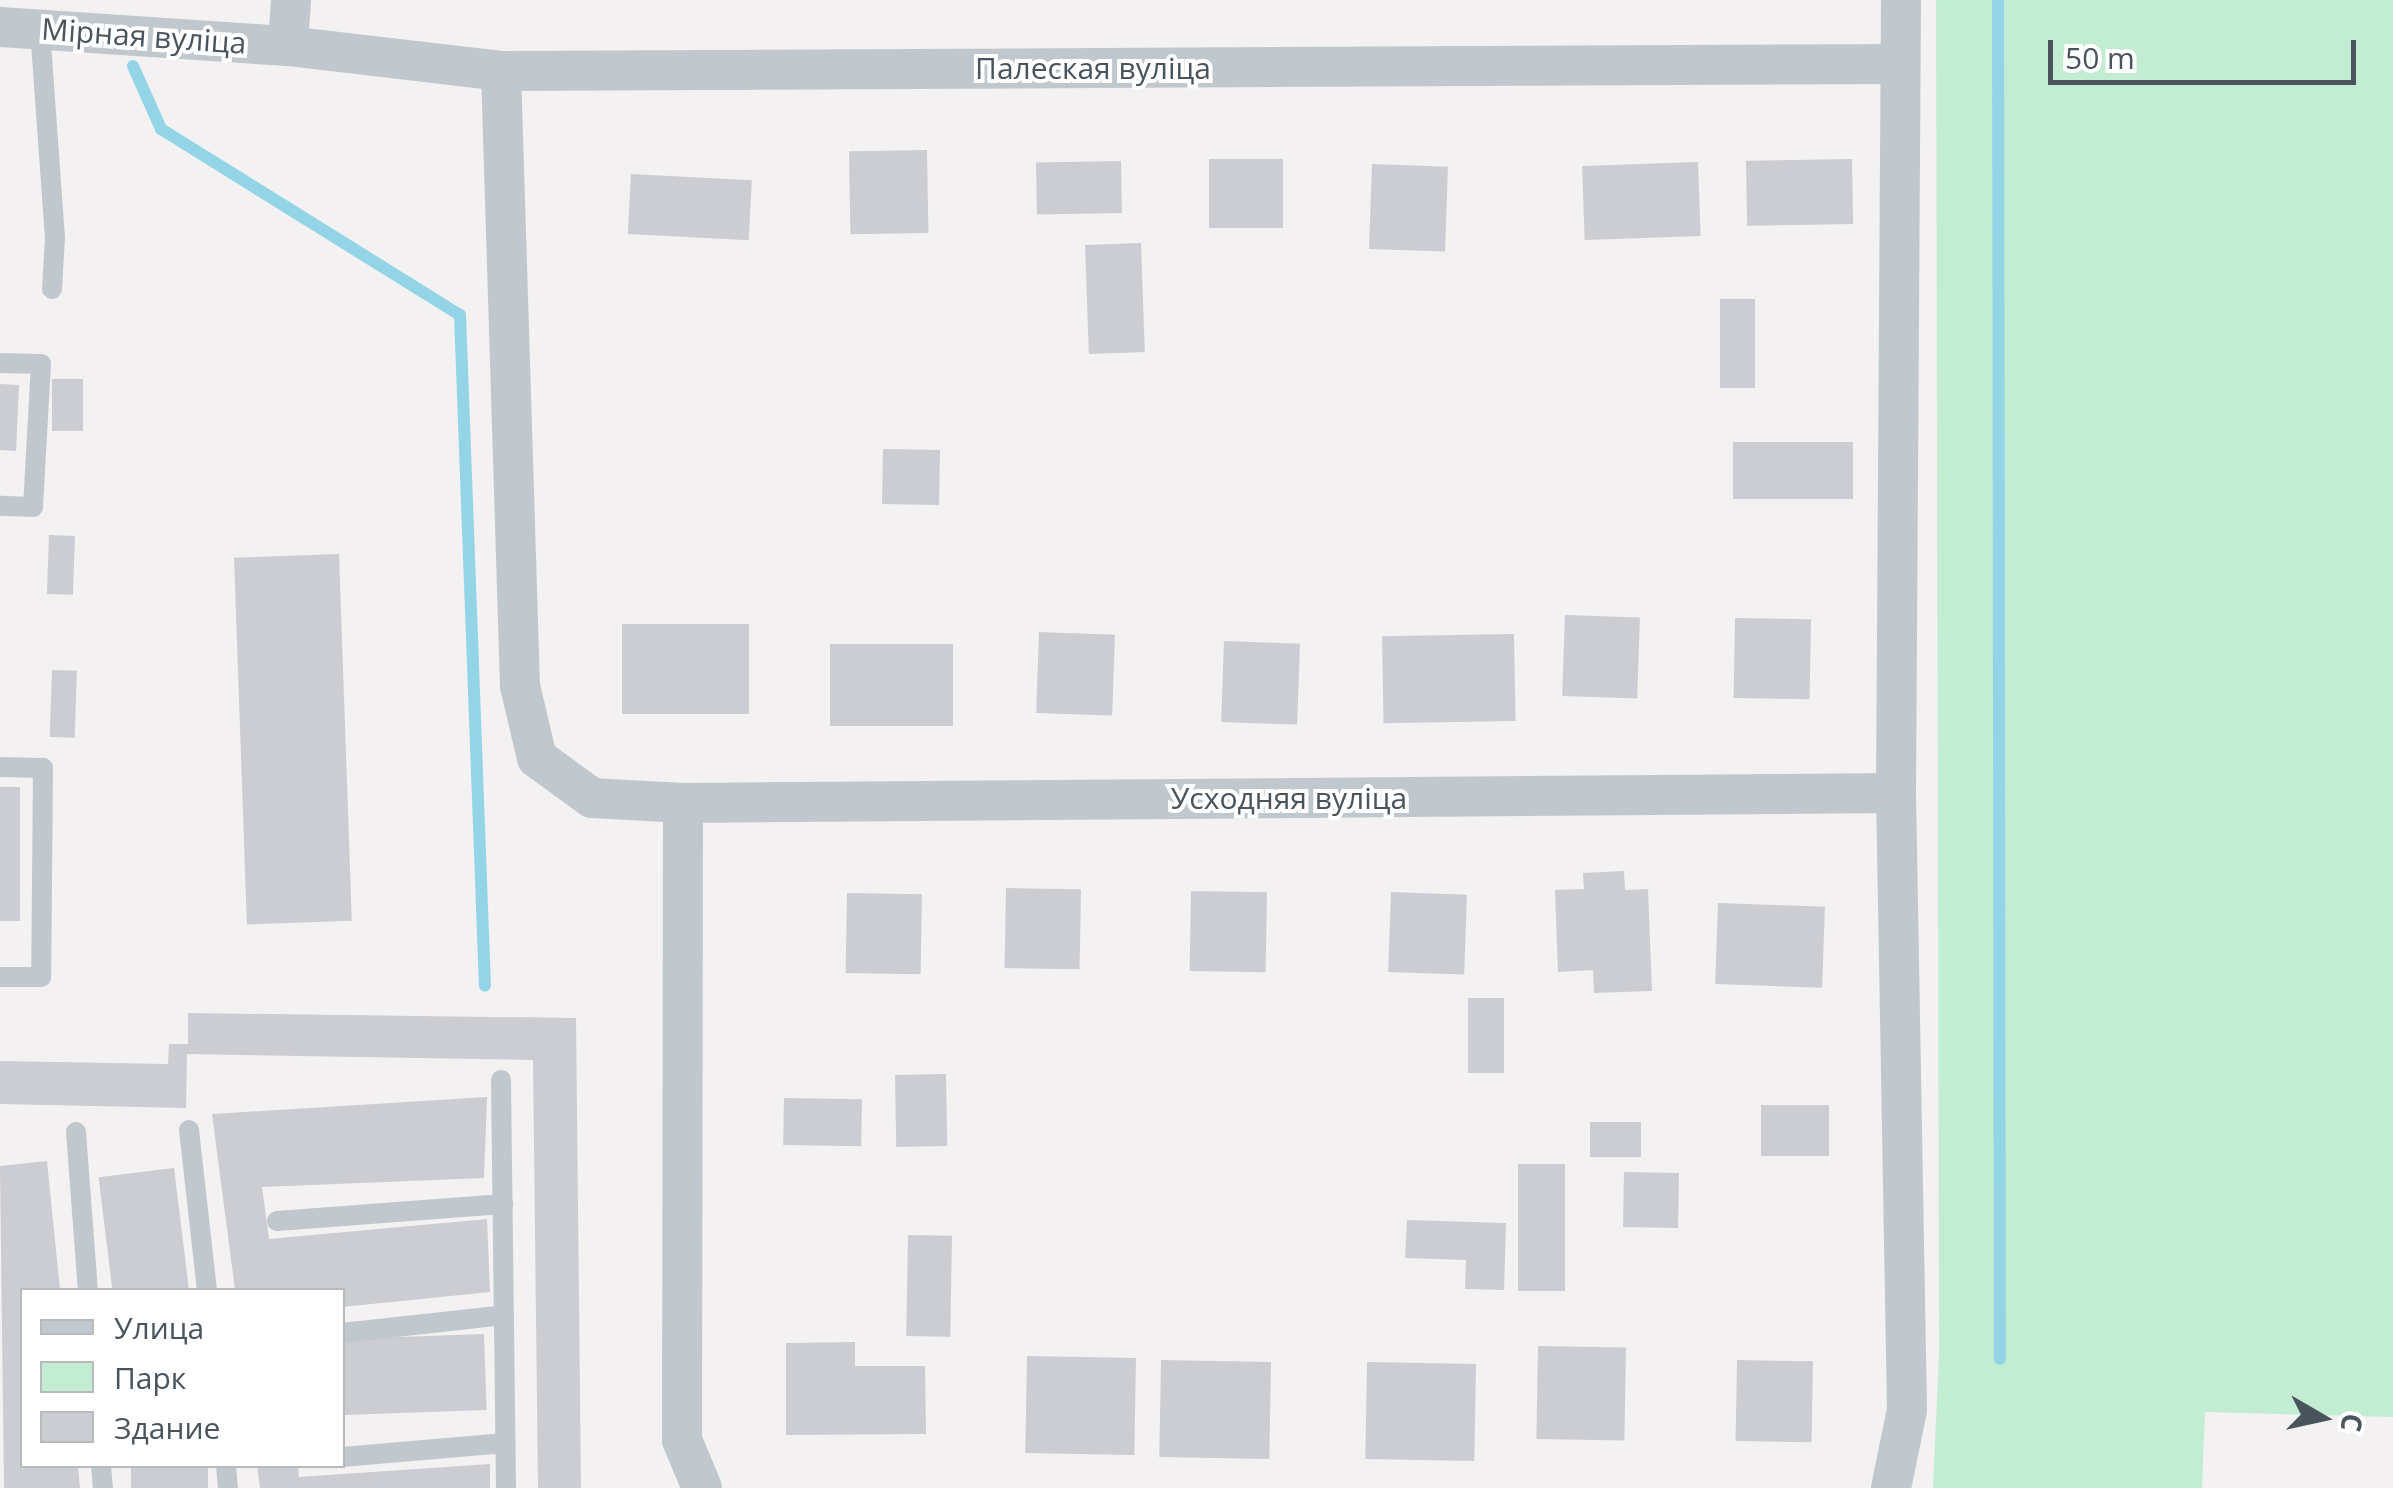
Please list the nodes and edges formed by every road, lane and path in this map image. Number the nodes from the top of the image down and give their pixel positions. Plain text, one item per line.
1 (291, 0) edge
2 (1900, 0) edge
3 (0, 27) edge
4 (40, 28) junction
5 (288, 46) junction
6 (1900, 64) junction
7 (501, 70) junction
8 (52, 289) dead end
9 (0, 363) edge
10 (0, 506) edge
11 (0, 767) edge
12 (1896, 793) junction
13 (683, 803) junction
14 (0, 977) edge
15 (501, 1080) dead end
16 (189, 1130) dead end
17 (76, 1132) dead end
18 (502, 1204) junction
19 (277, 1221) dead end
20 (88, 1288) edge
21 (207, 1288) edge
22 (504, 1315) junction
23 (345, 1333) edge
24 (506, 1443) junction
25 (345, 1457) edge
26 (1906, 1483) edge
27 (506, 1488) edge
28 (702, 1488) edge

1 - 5 street
2 - 6 street
3 - 4 street, Мірная вуліца
4 - 5 street, Мірная вуліца
4 - 8 lane
5 - 7 street, Палеская вуліца
6 - 7 street, Палеская вуліца
6 - 12 street
7 - 13 street, Усходняя вуліца
9 - 10 lane
11 - 14 lane
12 - 13 street, Усходняя вуліца
12 - 26 street
13 - 28 street
15 - 18 lane
16 - 21 lane
17 - 20 lane
18 - 19 lane
18 - 22 lane
22 - 23 lane
22 - 24 lane
24 - 25 lane
24 - 27 lane

